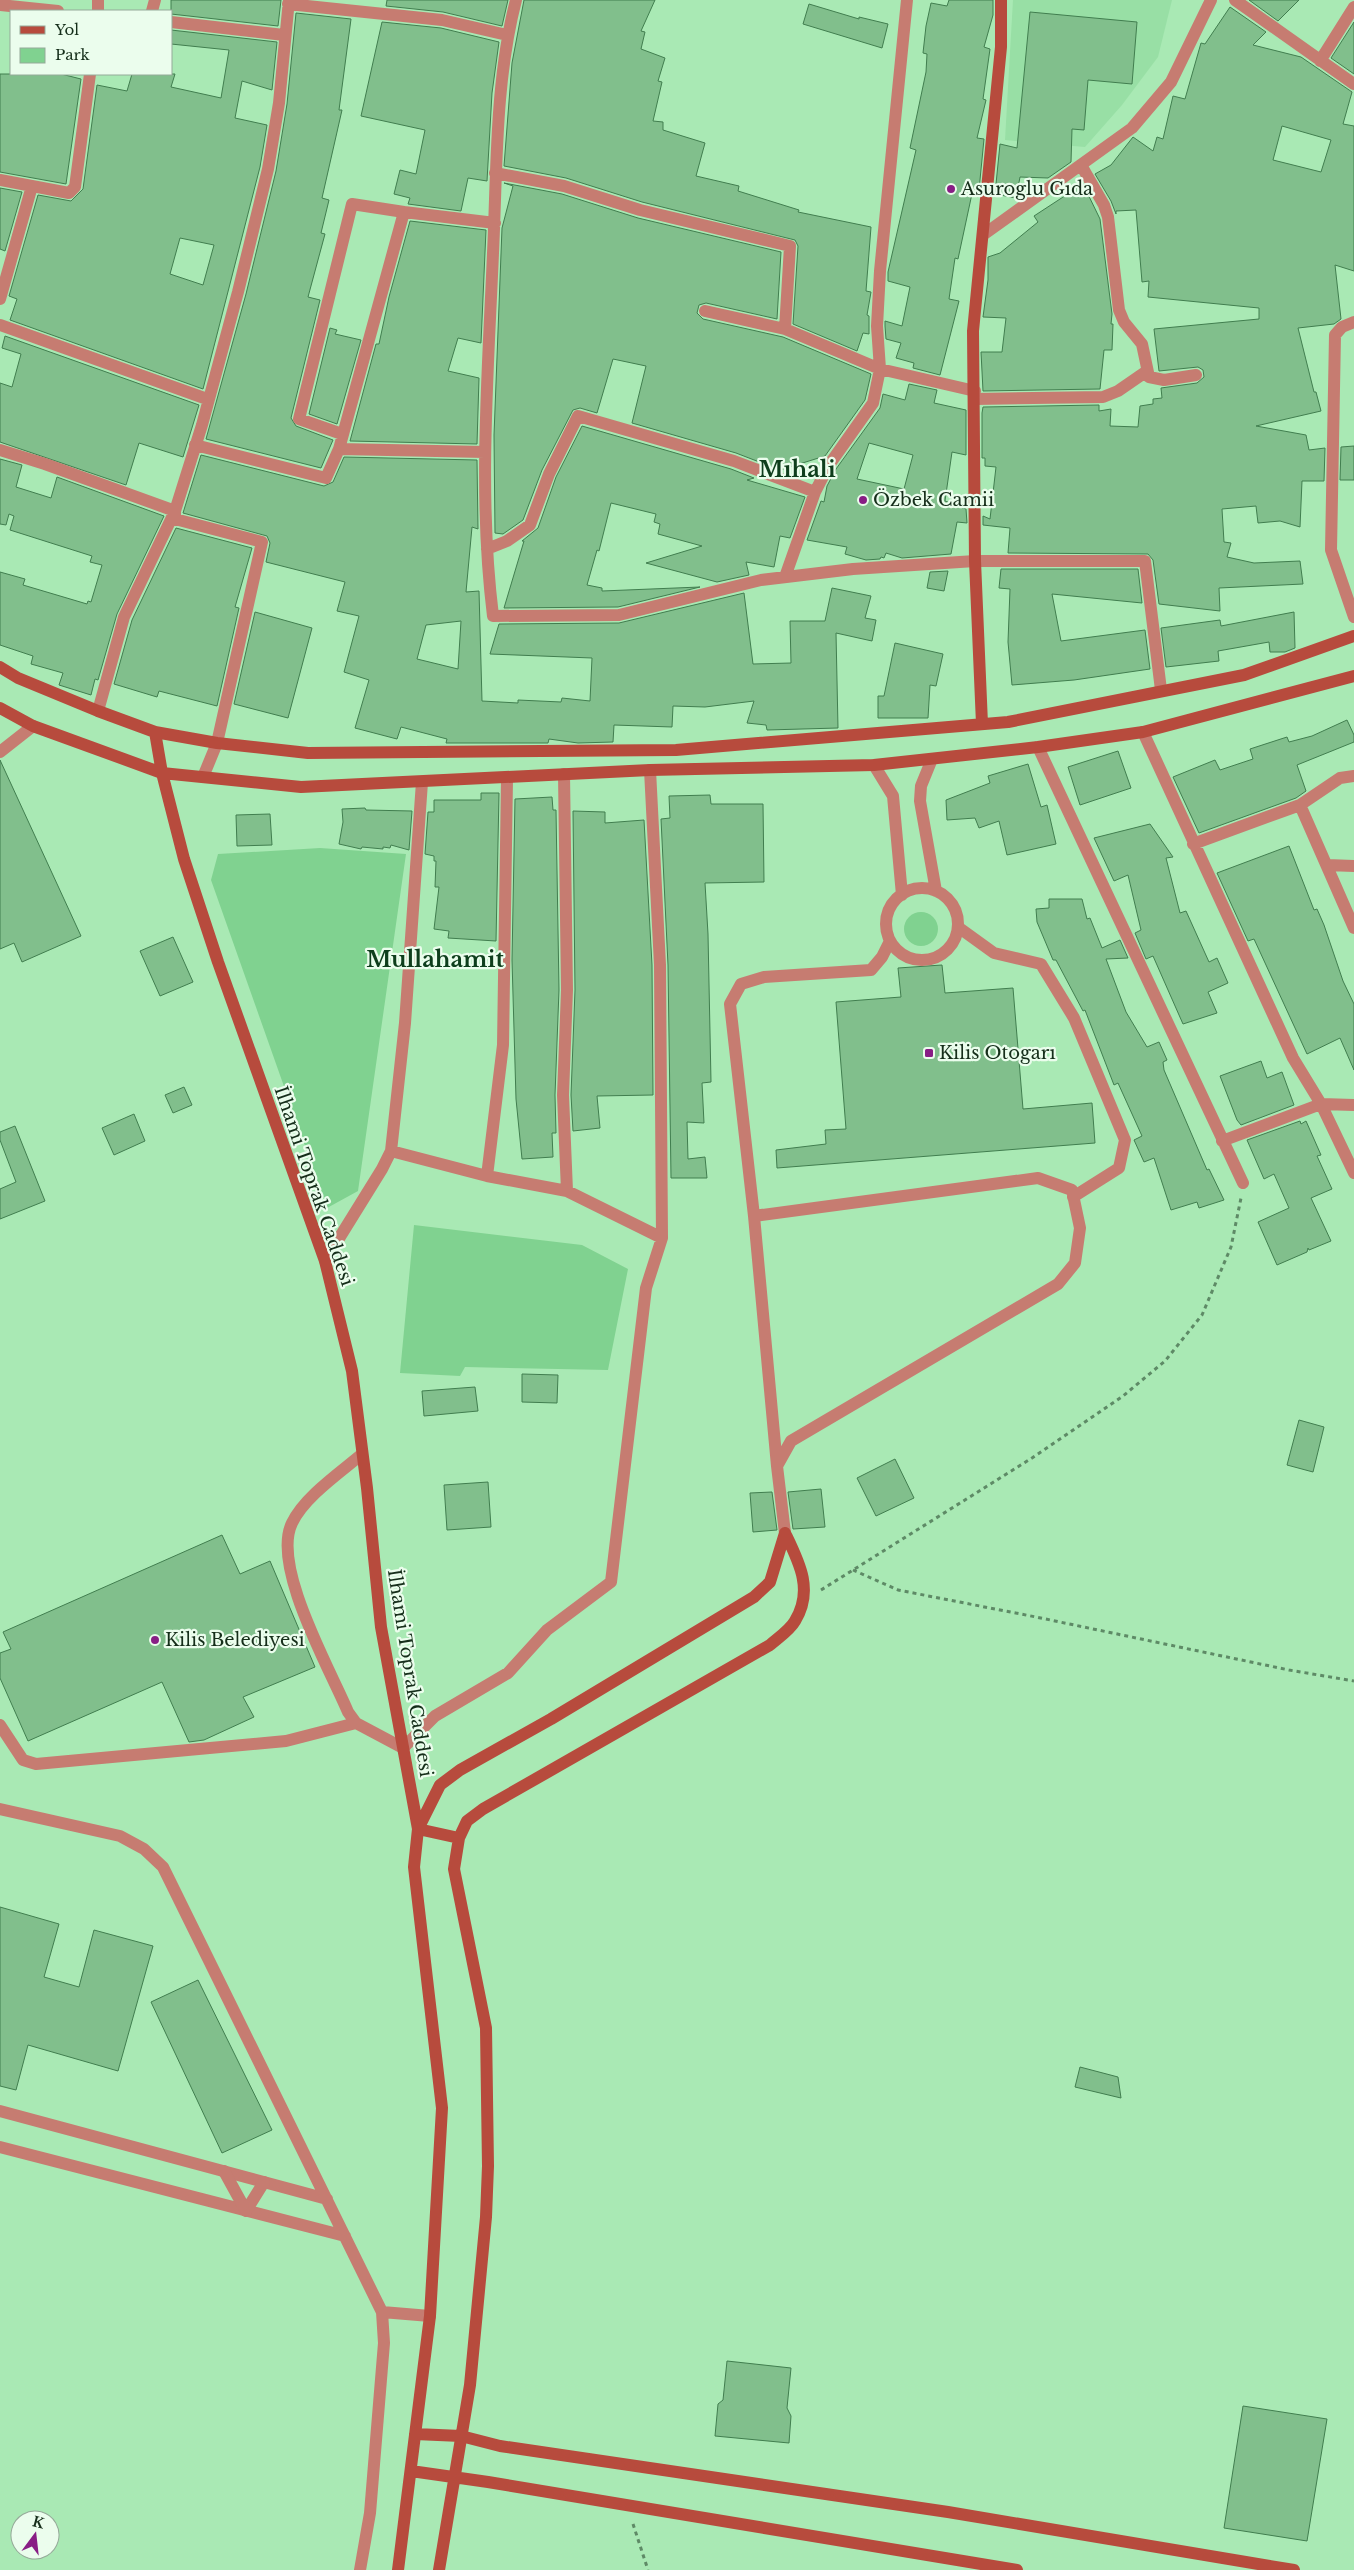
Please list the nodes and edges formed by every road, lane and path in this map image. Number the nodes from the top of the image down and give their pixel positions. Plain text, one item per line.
1 (516, 0) edge
2 (907, 0) edge
3 (1001, 0) edge
4 (1210, 0) edge
5 (1235, 0) edge
6 (289, 2) edge
7 (0, 5) edge
8 (1354, 6) edge
9 (48, 10) edge
10 (172, 22) edge
11 (284, 35) junction
12 (507, 35) junction
13 (1320, 61) junction
14 (90, 75) edge
15 (1354, 84) edge
16 (1081, 164) junction
17 (495, 173) junction
18 (0, 180) edge
19 (32, 186) junction
20 (404, 212) junction
21 (495, 223) junction
22 (983, 235) junction
23 (0, 300) edge
24 (705, 311) dead end
25 (1354, 322) edge
26 (0, 325) edge
27 (785, 329) junction
28 (880, 369) junction
29 (1147, 371) junction
30 (1196, 375) dead end
31 (975, 395) junction
32 (207, 400) junction
33 (342, 434) junction
34 (195, 445) junction
35 (339, 449) junction
36 (0, 450) edge
37 (485, 452) junction
38 (815, 492) junction
39 (175, 511) junction
40 (487, 549) junction
41 (975, 561) junction
42 (785, 577) junction
43 (1354, 617) edge
44 (1354, 636) edge
45 (0, 666) edge
46 (1354, 676) edge
47 (1161, 690) junction
48 (0, 708) edge
49 (98, 711) junction
50 (982, 724) junction
51 (33, 726) junction
52 (155, 732) junction
53 (1143, 732) junction
54 (217, 743) junction
55 (1038, 747) junction
56 (0, 752) edge
57 (932, 759) junction
58 (874, 765) junction
59 (650, 770) junction
60 (162, 773) junction
61 (564, 774) junction
62 (1354, 776) edge
63 (203, 777) junction
64 (507, 778) junction
65 (422, 782) junction
66 (1300, 805) junction
67 (1193, 844) junction
68 (1327, 865) junction
69 (1354, 866) edge
70 (936, 891) junction
71 (902, 894) junction
72 (958, 927) junction
73 (1354, 928) edge
74 (890, 941) junction
75 (1321, 1104) junction
76 (1354, 1105) edge
77 (1222, 1141) junction
78 (391, 1151) junction
79 (1354, 1173) edge
80 (487, 1176) junction
81 (1244, 1183) joint
82 (567, 1191) junction
83 (1073, 1197) junction
84 (754, 1216) junction
85 (662, 1238) junction
86 (325, 1261) junction
87 (362, 1454) junction
88 (777, 1466) junction
89 (785, 1533) junction
90 (853, 1570) junction
91 (804, 1601) junction
92 (1354, 1682) edge
93 (356, 1723) junction
94 (0, 1725) edge
95 (403, 1748) junction
96 (0, 1809) edge
97 (418, 1829) junction
98 (459, 1838) junction
99 (0, 2111) edge
100 (0, 2147) edge
101 (224, 2171) junction
102 (264, 2182) junction
103 (327, 2199) junction
104 (246, 2211) junction
105 (345, 2236) junction
106 (382, 2312) junction
107 (430, 2316) junction
108 (415, 2434) junction
109 (461, 2436) junction
110 (411, 2472) junction
111 (454, 2478) junction
112 (628, 2506) junction
113 (360, 2570) edge
114 (398, 2570) edge
115 (439, 2570) edge
116 (648, 2570) edge
117 (1018, 2570) edge
118 (1294, 2570) edge

1 - 12 street
2 - 28 street
3 - 22 street
4 - 16 street
5 - 13 street
6 - 11 street
6 - 12 street
7 - 9 street
8 - 13 street
10 - 11 street
11 - 32 street
12 - 17 street
13 - 15 street
14 - 19 street
16 - 22 street
16 - 29 street
17 - 21 street
17 - 27 street
18 - 19 street
19 - 23 street
20 - 21 street
20 - 33 street
20 - 33 street
21 - 37 street
22 - 31 street
24 - 27 street
25 - 43 street
26 - 32 street
27 - 28 street
28 - 31 street
28 - 38 street
29 - 30 street
29 - 31 street
31 - 41 street
32 - 34 street
33 - 35 street
34 - 35 street
34 - 39 street
35 - 37 street
36 - 39 street
37 - 40 street
38 - 40 street
38 - 42 street
39 - 49 street
39 - 54 street
40 - 42 street
41 - 42 street
41 - 47 street
41 - 50 street
44 - 47 street
45 - 49 street
46 - 53 street
47 - 50 street
48 - 51 street
49 - 52 street
50 - 54 street
51 - 56 street
51 - 60 street
52 - 54 street
52 - 60 street, İlhami Toprak Caddesi
53 - 55 street
53 - 67 street
54 - 63 street
55 - 57 street
55 - 77 street
57 - 58 street
57 - 70 street
58 - 59 street
58 - 71 street
59 - 61 street
59 - 85 street
60 - 63 street
60 - 86 street, İlhami Toprak Caddesi
61 - 64 street
61 - 82 street
62 - 66 street
63 - 65 street
64 - 65 street
64 - 80 street
65 - 78 street
66 - 67 street
66 - 68 street
67 - 75 street
68 - 69 street
68 - 73 street
70 - 71 street
70 - 72 street
71 - 74 street
72 - 74 street
72 - 83 street
74 - 84 street
75 - 76 street
75 - 77 street
75 - 79 street
77 - 81 street
78 - 80 street
78 - 86 street
80 - 82 street
81 - 90 path
82 - 85 street
83 - 84 street
83 - 88 street
84 - 88 street
85 - 95 street
86 - 87 street, İlhami Toprak Caddesi
87 - 93 street
87 - 95 street, İlhami Toprak Caddesi
88 - 89 street
89 - 91 street
89 - 97 street
90 - 91 path
90 - 92 path
91 - 98 street
93 - 94 street
93 - 95 street
95 - 97 street, İlhami Toprak Caddesi
96 - 103 street
97 - 98 street
97 - 107 street
98 - 109 street
99 - 101 street
100 - 104 street
101 - 102 street
101 - 104 street
102 - 103 street
102 - 104 street
103 - 105 street
104 - 105 street
105 - 106 street
106 - 107 street
106 - 113 street
107 - 108 street
108 - 109 street
108 - 110 street
109 - 111 street
109 - 118 street
110 - 111 street
110 - 114 street
111 - 112 street
111 - 115 street
112 - 116 path
112 - 117 street

